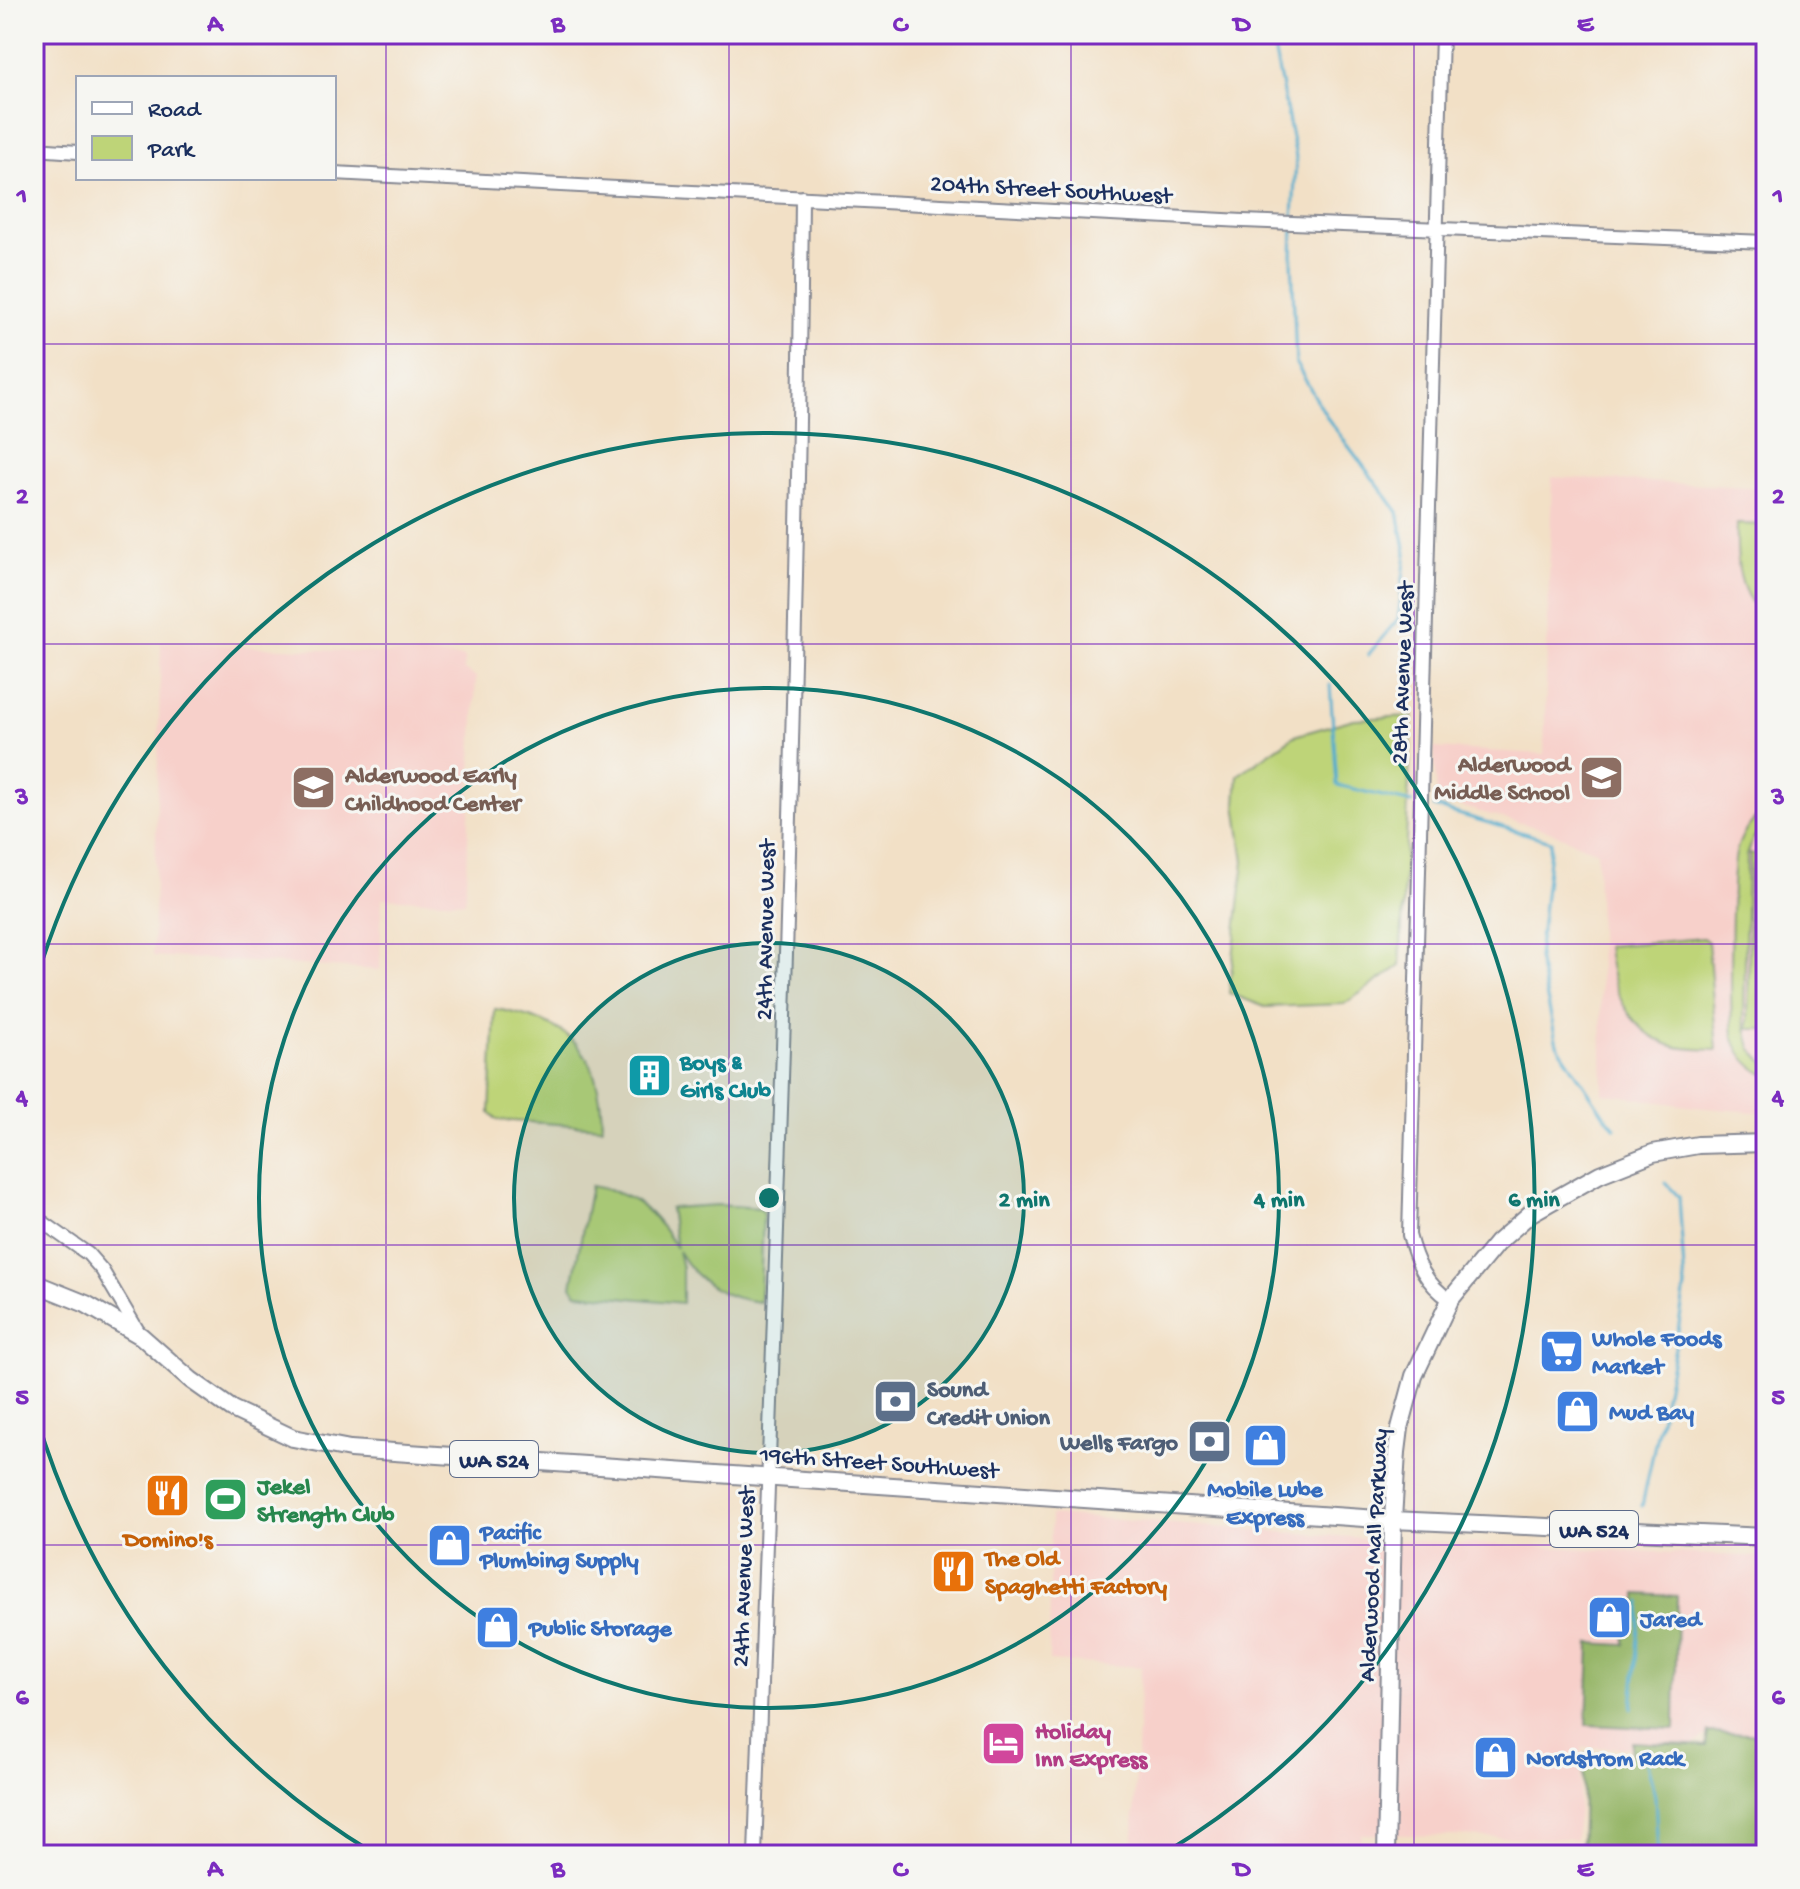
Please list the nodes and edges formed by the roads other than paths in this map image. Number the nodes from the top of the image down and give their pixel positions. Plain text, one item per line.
1 (1442, 34) edge
2 (34, 149) edge
3 (76, 152) edge
4 (336, 173) edge
5 (802, 197) junction
6 (1436, 230) junction
7 (1766, 242) edge
8 (1766, 1143) edge
9 (34, 1216) edge
10 (34, 1283) edge
11 (1450, 1300) junction
12 (141, 1336) junction
13 (768, 1477) junction
14 (1393, 1520) junction
15 (1766, 1537) edge
16 (755, 1855) edge
17 (1386, 1855) edge

1 - 6 street, 28th Avenue West
2 - 3 street
4 - 5 street, 204th Street Southwest
5 - 6 street, 204th Street Southwest
5 - 13 street, 24th Avenue West
6 - 7 street, 204th Street Southwest
6 - 11 street, 28th Avenue West
8 - 11 main road, Alderwood Mall Parkway
9 - 12 street
10 - 12 main road, 196th Street Southwest / WA 524
11 - 14 main road, Alderwood Mall Parkway
12 - 13 main road, 196th Street Southwest / WA 524
13 - 14 main road, 196th Street Southwest / WA 524
13 - 16 street, 24th Avenue West
14 - 15 main road, 196th Street Southwest / WA 524
14 - 17 main road, Alderwood Mall Parkway

